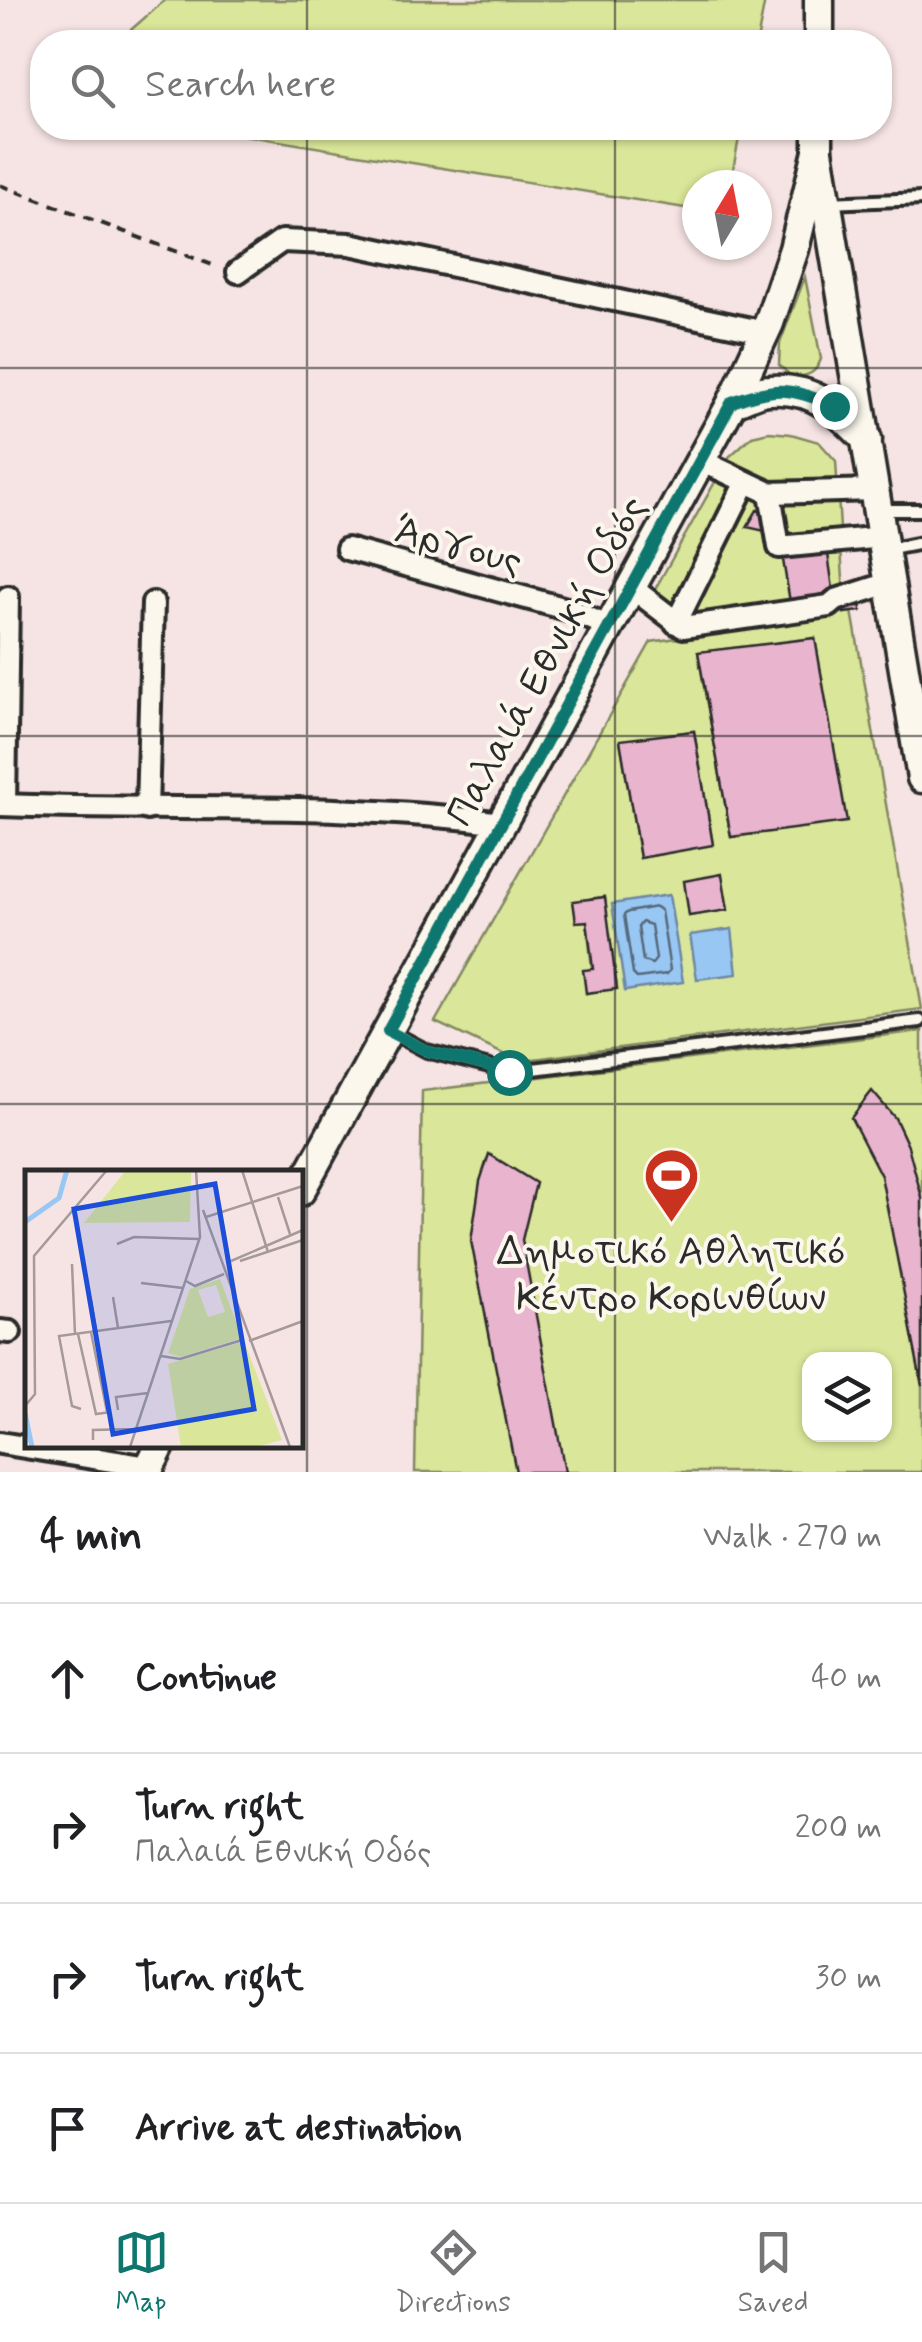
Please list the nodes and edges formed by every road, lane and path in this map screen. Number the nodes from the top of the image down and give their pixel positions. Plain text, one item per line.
1 (819, 0) edge
2 (819, 30) edge
3 (818, 140) edge
4 (818, 140) edge
5 (0, 185) edge
6 (922, 199) edge
7 (827, 203) junction
8 (238, 272) joint
9 (765, 332) junction
10 (732, 402) junction
11 (867, 440) junction
12 (700, 460) junction
13 (746, 482) junction
14 (770, 493) junction
15 (922, 510) edge
16 (880, 522) junction
17 (922, 543) edge
18 (347, 549) dead end
19 (889, 583) junction
20 (631, 587) junction
21 (8, 597) dead end
22 (153, 603) dead end
23 (674, 622) junction
24 (609, 627) junction
25 (922, 778) edge
26 (3, 805) edge
27 (147, 809) junction
28 (502, 824) junction
29 (920, 1021) dead end
30 (388, 1031) junction
31 (302, 1186) edge
32 (0, 1444) edge
33 (25, 1447) edge
34 (27, 1447) edge
35 (152, 1461) edge

1 - 2 main road
3 - 7 main road
4 - 9 main road, Παλαιά Εθνική Οδός
5 - 8 path
6 - 7 lane
7 - 11 main road
8 - 9 street
9 - 10 main road, Παλαιά Εθνική Οδός
10 - 11 main road
10 - 12 main road, Παλαιά Εθνική Οδός
11 - 16 main road
12 - 13 street
12 - 20 main road, Παλαιά Εθνική Οδός
13 - 14 street
13 - 23 street
14 - 16 street
14 - 16 street
15 - 16 lane
16 - 17 lane
16 - 19 main road
18 - 24 street, Άργους
19 - 23 street
19 - 25 main road
20 - 23 street
20 - 24 main road, Παλαιά Εθνική Οδός
21 - 26 street
22 - 27 street
24 - 28 main road, Παλαιά Εθνική Οδός
26 - 27 street
27 - 28 street
28 - 30 main road, Παλαιά Εθνική Οδός
29 - 30 lane
30 - 31 main road, Παλαιά Εθνική Οδός
32 - 33 street
34 - 35 street

